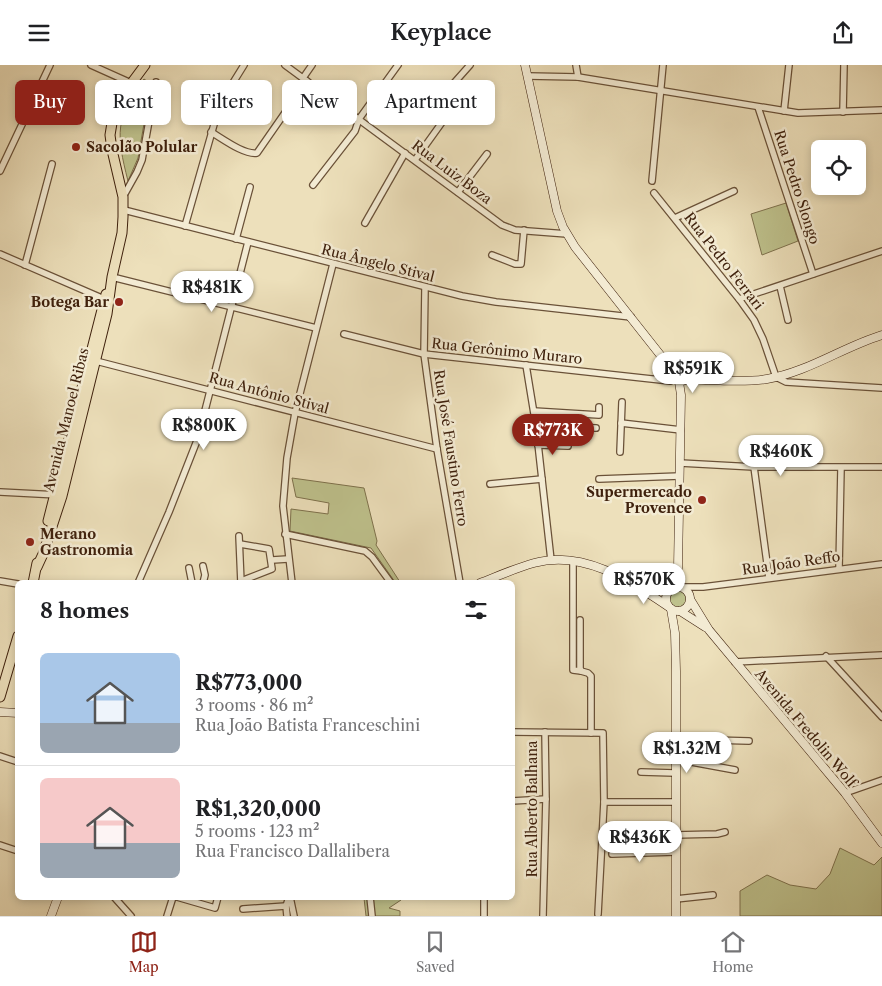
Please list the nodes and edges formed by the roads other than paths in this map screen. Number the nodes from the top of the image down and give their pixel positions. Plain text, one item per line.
1 (50, 65) edge
2 (90, 65) edge
3 (145, 65) edge
4 (244, 65) edge
5 (285, 65) edge
6 (312, 65) edge
7 (398, 65) edge
8 (470, 65) edge
9 (525, 65) edge
10 (576, 65) edge
11 (663, 65) edge
12 (789, 65) edge
13 (844, 65) edge
14 (528, 76) junction
15 (578, 77) junction
16 (305, 79) junction
17 (124, 80) edge
18 (133, 80) edge
19 (457, 80) edge
20 (661, 91) junction
21 (758, 107) junction
22 (882, 110) edge
23 (784, 111) junction
24 (843, 112) junction
25 (359, 119) junction
26 (112, 125) edge
27 (148, 125) edge
28 (440, 125) edge
29 (211, 132) junction
30 (405, 153) junction
31 (487, 154) dead end
32 (415, 160) junction
33 (52, 164) dead end
34 (0, 171) edge
35 (652, 181) dead end
36 (313, 185) dead end
37 (250, 187) dead end
38 (734, 191) dead end
39 (458, 192) junction
40 (654, 193) dead end
41 (123, 197) junction
42 (124, 210) junction
43 (674, 218) junction
44 (365, 223) dead end
45 (186, 226) junction
46 (524, 230) junction
47 (566, 234) junction
48 (236, 239) junction
49 (248, 242) junction
50 (882, 251) edge
51 (0, 254) edge
52 (492, 255) dead end
53 (333, 264) junction
54 (25, 265) junction
55 (813, 275) junction
56 (112, 277) junction
57 (780, 286) junction
58 (425, 288) junction
59 (104, 299) junction
60 (739, 299) junction
61 (231, 307) junction
62 (631, 317) junction
63 (788, 320) dead end
64 (316, 328) junction
65 (344, 335) dead end
66 (882, 335) edge
67 (424, 354) junction
68 (96, 361) junction
69 (526, 365) junction
70 (801, 369) junction
71 (776, 377) junction
72 (670, 381) dead end
73 (679, 381) junction
74 (800, 383) junction
75 (882, 388) edge
76 (210, 391) junction
77 (622, 402) dead end
78 (599, 407) dead end
79 (534, 411) junction
80 (295, 413) junction
81 (621, 423) junction
82 (536, 426) junction
83 (596, 428) dead end
84 (681, 430) junction
85 (538, 445) junction
86 (568, 446) dead end
87 (437, 449) junction
88 (620, 452) dead end
89 (680, 463) junction
90 (754, 467) junction
91 (882, 467) edge
92 (841, 468) junction
93 (680, 476) junction
94 (542, 479) junction
95 (599, 479) dead end
96 (490, 484) dead end
97 (0, 492) edge
98 (58, 495) junction
99 (285, 534) junction
100 (239, 536) dead end
101 (240, 545) junction
102 (288, 559) junction
103 (272, 560) junction
104 (550, 561) junction
105 (573, 561) junction
106 (882, 564) edge
107 (204, 566) dead end
108 (678, 568) junction
109 (189, 569) dead end
110 (839, 569) junction
111 (769, 578) junction
112 (34, 580) edge
113 (139, 580) edge
114 (191, 580) edge
115 (204, 580) edge
116 (241, 580) edge
117 (246, 580) edge
118 (292, 580) edge
119 (389, 580) edge
120 (459, 580) edge
121 (488, 580) edge
122 (0, 581) edge
123 (633, 583) junction
124 (15, 584) edge
125 (671, 588) junction
126 (687, 593) junction
127 (674, 609) junction
128 (580, 619) dead end
129 (709, 630) junction
130 (15, 646) edge
131 (882, 655) edge
132 (826, 656) junction
133 (735, 661) junction
134 (581, 671) junction
135 (0, 697) edge
136 (0, 712) edge
137 (15, 713) edge
138 (882, 717) edge
139 (515, 732) edge
140 (545, 732) junction
141 (591, 733) junction
142 (676, 739) junction
143 (749, 741) dead end
144 (0, 756) edge
145 (675, 759) junction
146 (15, 761) edge
147 (735, 770) dead end
148 (641, 771) dead end
149 (675, 773) junction
150 (882, 780) edge
151 (845, 793) junction
152 (546, 799) junction
153 (515, 801) edge
154 (604, 802) junction
155 (675, 802) junction
156 (725, 833) dead end
157 (676, 835) junction
158 (882, 843) edge
159 (0, 845) edge
160 (15, 850) edge
161 (676, 851) junction
162 (612, 853) dead end
163 (713, 895) dead end
164 (676, 899) junction
165 (57, 900) edge
166 (117, 900) edge
167 (174, 900) edge
168 (186, 900) edge
169 (217, 900) edge
170 (289, 900) edge
171 (291, 900) edge
172 (370, 900) edge
173 (484, 900) edge
174 (286, 906) junction
175 (243, 909) dead end
176 (598, 915) dead end
177 (51, 916) edge
178 (132, 916) edge
179 (167, 916) edge
180 (287, 916) edge
181 (294, 916) edge
182 (372, 916) edge
183 (484, 916) edge
184 (543, 916) edge
185 (676, 916) edge

1 - 34 street
2 - 17 street
3 - 18 main road, Avenida Manoel Ribas
4 - 29 street
5 - 16 street, Rua Luiz Boza
6 - 16 street
7 - 25 street
8 - 19 street
9 - 14 street
10 - 15 street
11 - 20 street
12 - 23 street
13 - 24 street
14 - 15 street
14 - 47 street
15 - 20 street
16 - 25 street, Rua Luiz Boza
16 - 29 street
20 - 21 street
20 - 35 street
21 - 23 street
21 - 55 street, Rua Pedro Slongo
22 - 24 street
23 - 24 street
25 - 30 street, Rua Luiz Boza
25 - 36 street
26 - 41 main road, Avenida Manoel Ribas
27 - 41 street
28 - 32 street
29 - 45 street
30 - 32 street, Rua Luiz Boza
30 - 44 street
31 - 39 street
32 - 39 street, Rua Luiz Boza
33 - 54 street
37 - 48 street
38 - 43 street
39 - 46 street, Rua Luiz Boza
40 - 43 street, Rua Pedro Ferrari
41 - 42 main road, Avenida Manoel Ribas
42 - 45 street, Rua Ângelo Stival
42 - 56 main road, Avenida Manoel Ribas
43 - 60 street, Rua Pedro Ferrari
45 - 48 street, Rua Ângelo Stival
46 - 47 street, Rua Luiz Boza
46 - 52 street
47 - 62 street
48 - 49 street, Rua Ângelo Stival
49 - 53 street, Rua Ângelo Stival
49 - 61 street
50 - 55 street
51 - 54 street
53 - 58 street, Rua Ângelo Stival
53 - 64 street
54 - 59 street
55 - 57 street
56 - 59 main road, Avenida Manoel Ribas
56 - 61 street
56 - 68 main road, Avenida Manoel Ribas
57 - 60 street
57 - 63 street
58 - 62 street, Rua Ângelo Stival
58 - 67 street, Rua José Faustino Ferro
59 - 98 main road, Avenida Manoel Ribas
60 - 71 street, Rua Pedro Ferrari
61 - 64 street
61 - 76 street
62 - 73 street
64 - 80 street
65 - 67 street, Rua Gerônimo Muraro
66 - 70 street
67 - 69 street, Rua Gerônimo Muraro
67 - 87 street, Rua José Faustino Ferro
68 - 76 street, Rua Antônio Stival
68 - 98 main road, Avenida Manoel Ribas
69 - 72 street, Rua Gerônimo Muraro
69 - 79 street
70 - 71 street
70 - 74 street
71 - 73 street
71 - 74 street
73 - 84 street
74 - 75 street
76 - 80 street, Rua Antônio Stival
76 - 113 street
77 - 81 street
78 - 79 street
79 - 82 street
80 - 87 street, Rua Antônio Stival
80 - 99 street
81 - 84 street
81 - 88 street
82 - 83 street
82 - 85 street
84 - 89 street
85 - 86 street
85 - 94 street
87 - 120 street, Rua José Faustino Ferro
89 - 90 street
89 - 93 street
90 - 92 street
90 - 111 street
91 - 92 street
92 - 110 street
93 - 95 street
93 - 108 street
94 - 96 street
94 - 104 street
97 - 98 street
98 - 112 main road, Avenida Manoel Ribas
99 - 102 street
99 - 119 street
100 - 101 street
101 - 103 street
101 - 116 street
102 - 103 street
102 - 118 street
103 - 117 street
104 - 105 street
104 - 121 street
105 - 123 street
105 - 134 street
106 - 110 street, Rua João Reffo
107 - 115 street
108 - 125 street
108 - 126 street, Avenida Fredolin Wolf
109 - 114 street
110 - 111 street, Rua João Reffo
111 - 126 street, Rua João Reffo
122 - 124 street
123 - 125 street
123 - 127 street, Avenida Fredolin Wolf
125 - 126 street
125 - 127 street
126 - 127 street
126 - 129 street, Avenida Fredolin Wolf
127 - 129 street, Avenida Fredolin Wolf
127 - 142 street
128 - 134 street
129 - 133 street, Avenida Fredolin Wolf
130 - 135 main road
131 - 132 street
132 - 133 street
132 - 138 street
133 - 151 street, Avenida Fredolin Wolf
134 - 141 street
136 - 137 street
139 - 140 street
140 - 141 street
140 - 152 street, Rua Alberto Balhana
141 - 154 street
142 - 143 street
142 - 145 street
144 - 146 street
145 - 147 street
145 - 149 street
148 - 149 street
149 - 155 street
150 - 151 street
151 - 158 street, Avenida Fredolin Wolf
152 - 153 street
152 - 184 street, Rua Alberto Balhana
154 - 155 street
154 - 176 street
155 - 157 street
156 - 157 street
157 - 161 street
159 - 160 street
161 - 162 street
161 - 164 street
163 - 164 street
164 - 185 street
165 - 177 street
166 - 178 street
167 - 179 street
168 - 169 street
170 - 174 street
171 - 181 street
172 - 182 street
173 - 183 street
174 - 175 street
174 - 180 street

